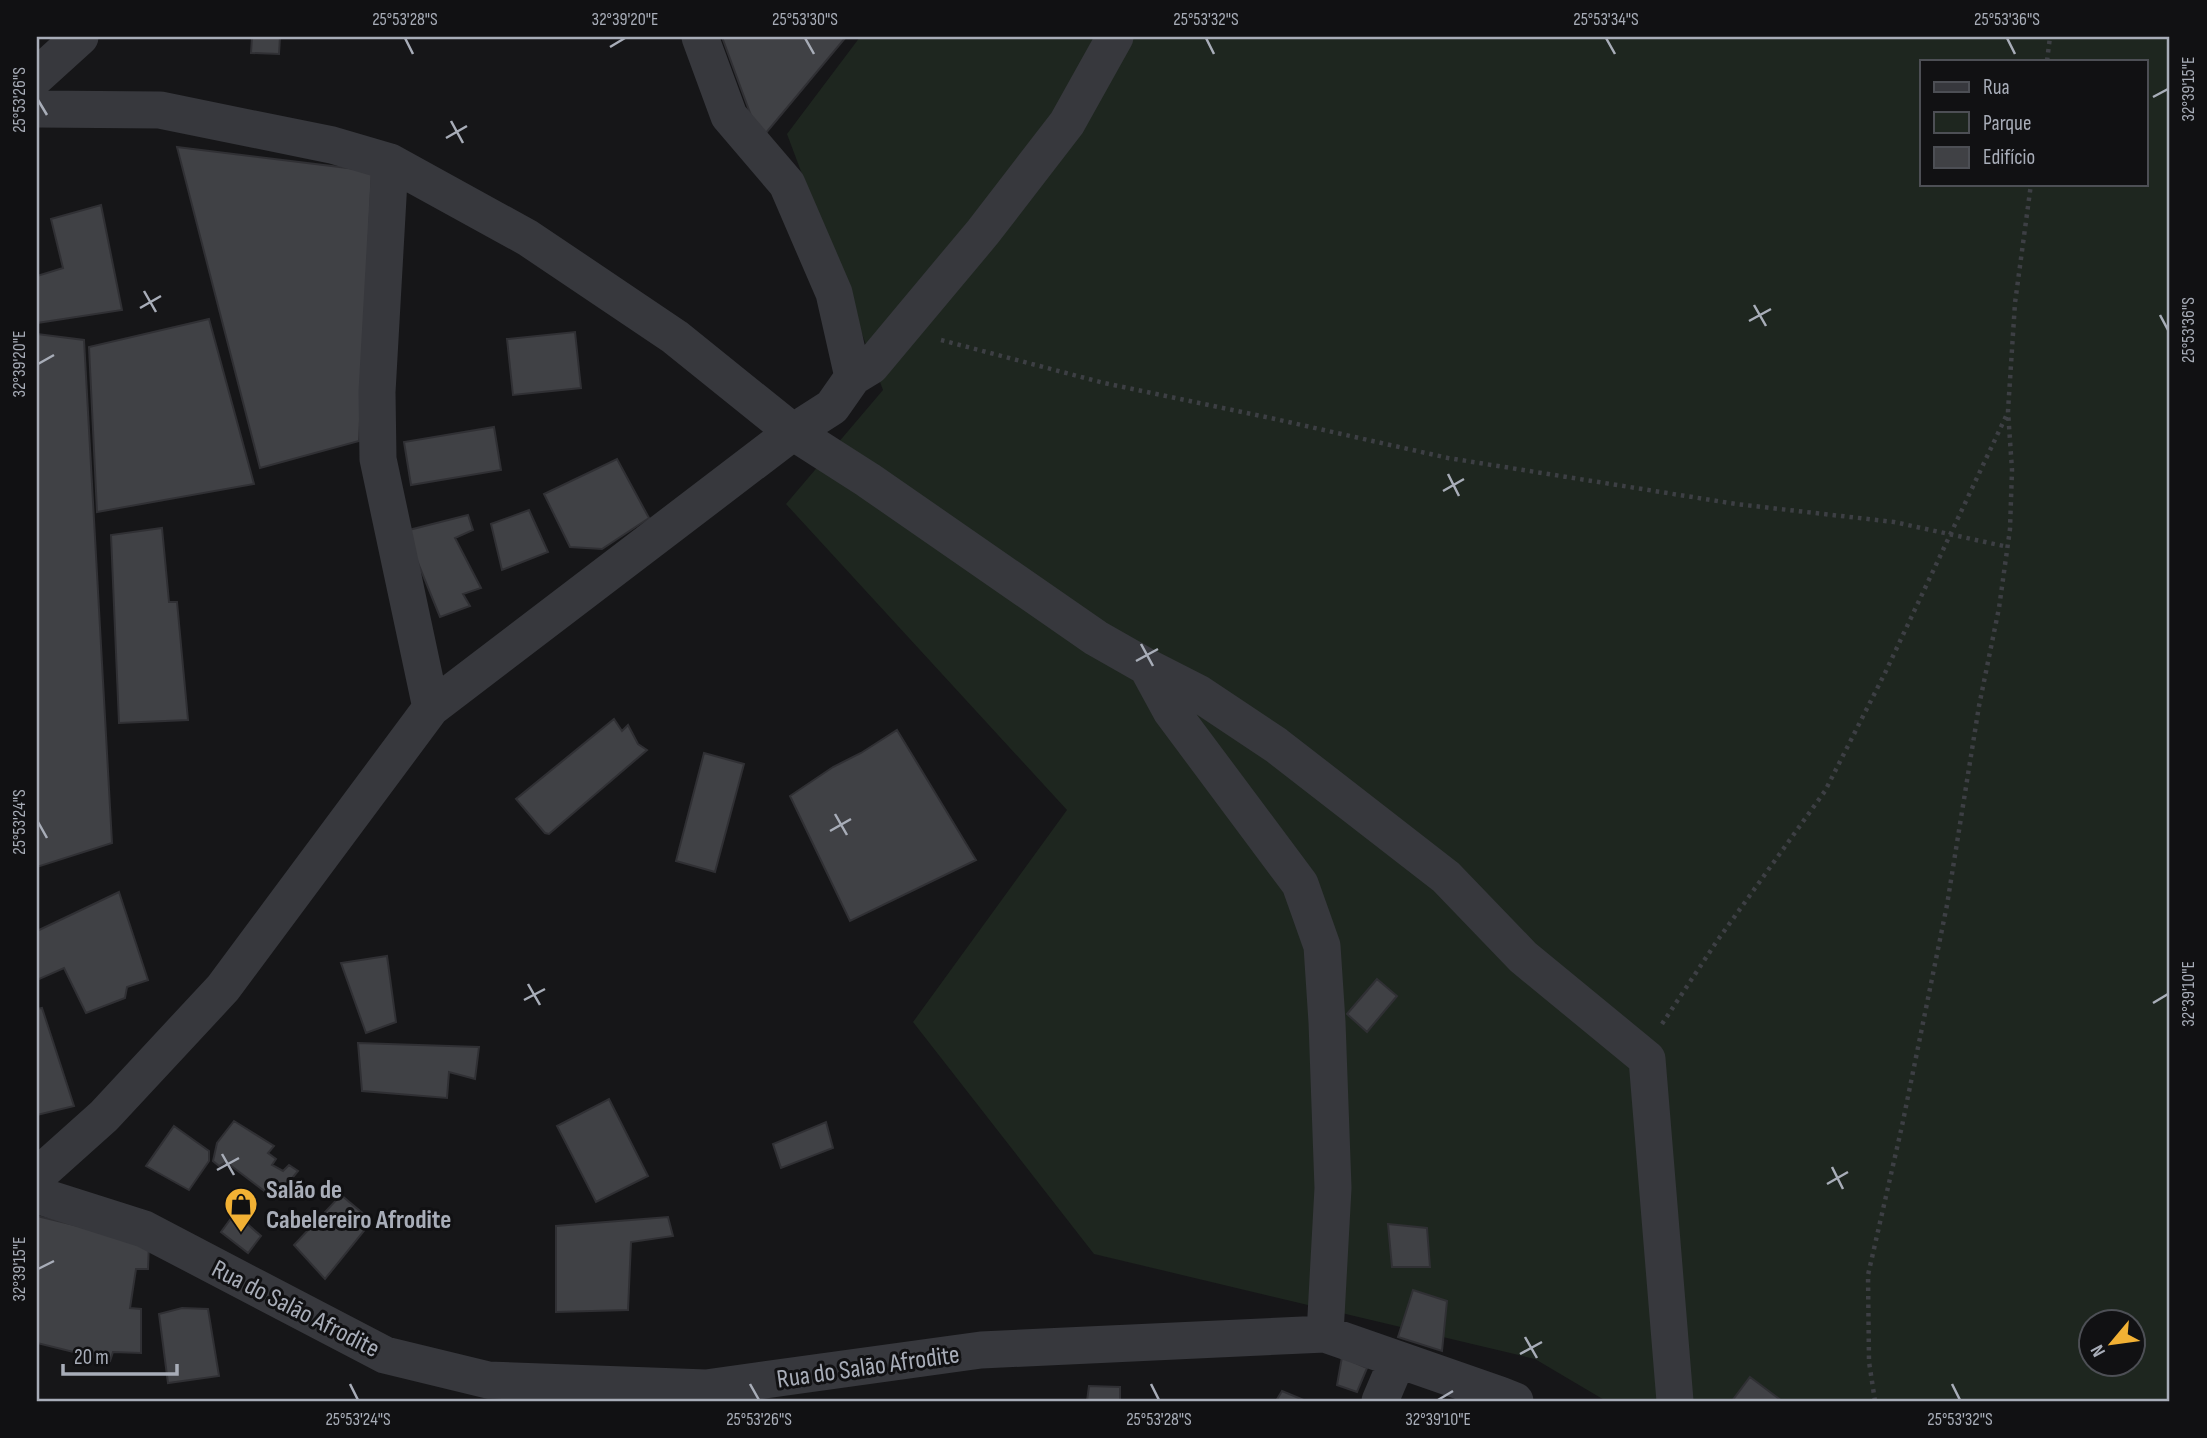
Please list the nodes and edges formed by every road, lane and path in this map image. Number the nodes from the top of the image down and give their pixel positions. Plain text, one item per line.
1 (80, 37) edge
2 (700, 37) edge
3 (1115, 37) edge
4 (2050, 37) edge
5 (2047, 60) edge
6 (37, 76) edge
7 (37, 109) edge
8 (390, 162) junction
9 (2031, 186) edge
10 (902, 330) junction
11 (852, 377) junction
12 (2008, 411) junction
13 (793, 432) junction
14 (1950, 534) junction
15 (2008, 547) junction
16 (1147, 667) junction
17 (431, 708) junction
18 (1647, 1059) junction
19 (37, 1176) edge
20 (37, 1195) edge
21 (1325, 1334) junction
22 (1397, 1360) junction
23 (708, 1394) edge
24 (1380, 1401) edge
25 (1515, 1401) edge
26 (1675, 1401) edge
27 (1875, 1401) edge

1 - 6 street
2 - 11 street
3 - 10 street
4 - 5 path
7 - 8 street
8 - 13 street
8 - 17 street
9 - 12 path
10 - 11 street
10 - 14 path
11 - 13 street
12 - 14 path
12 - 15 path
13 - 16 street
13 - 17 street
14 - 15 path
14 - 18 path
15 - 27 path
16 - 18 street
16 - 21 street
17 - 19 street
18 - 26 street
20 - 23 street, Rua do Salão Afrodite
21 - 22 street, Rua do Salão Afrodite
21 - 23 street, Rua do Salão Afrodite
22 - 24 street
22 - 25 street, Rua do Salão Afrodite

